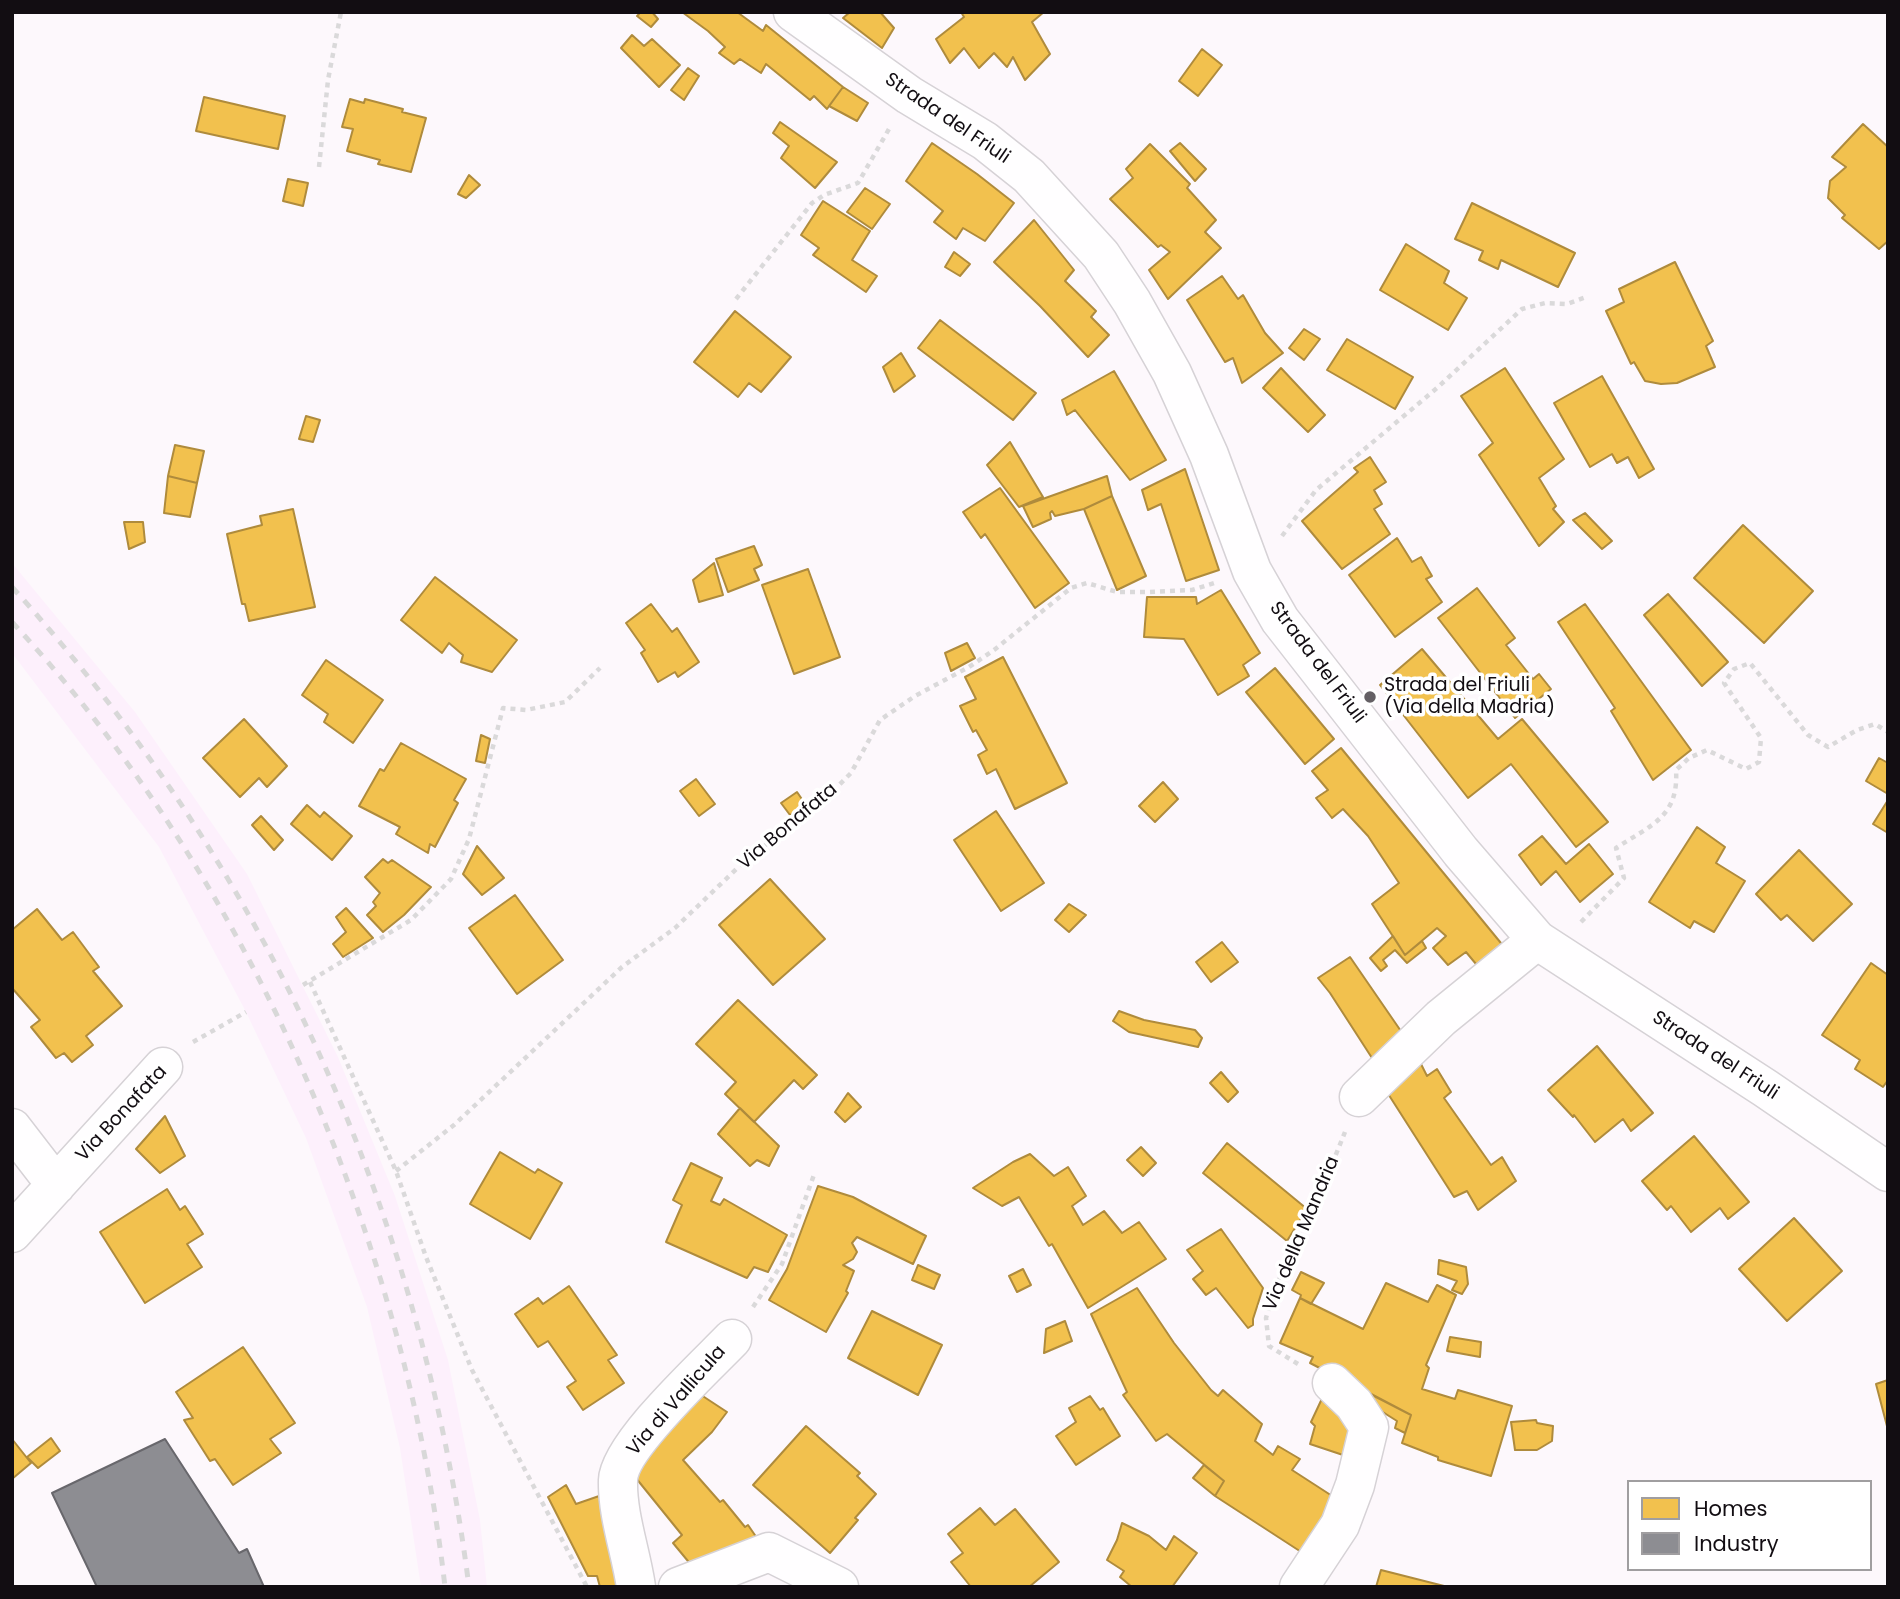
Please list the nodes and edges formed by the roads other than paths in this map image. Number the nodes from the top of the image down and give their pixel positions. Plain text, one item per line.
1 (793, 12) edge
2 (1547, 947) junction
3 (163, 1067) road end
4 (1359, 1097) road end
5 (12, 1128) edge
6 (1888, 1172) edge
7 (56, 1185) junction
8 (12, 1233) edge
9 (732, 1339) road end
10 (1332, 1383) road end
11 (636, 1587) edge
12 (678, 1587) edge
13 (839, 1587) edge
14 (1299, 1587) edge

1 - 2 main road, Strada del Friuli
2 - 4 main road
2 - 6 main road, Strada del Friuli
3 - 7 main road, Via Bonafata
5 - 7 main road
7 - 8 main road, Via Bonafata
9 - 11 main road, Via di Vallicula
10 - 14 main road
12 - 13 main road

